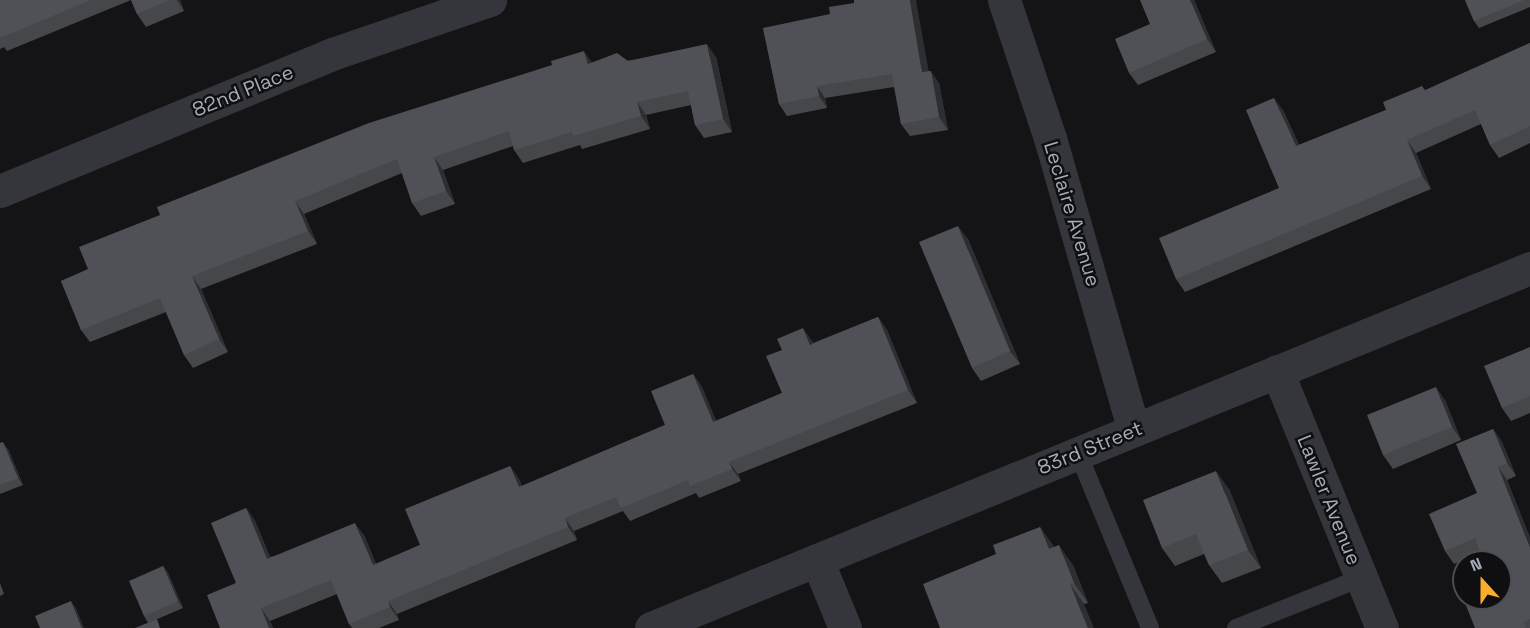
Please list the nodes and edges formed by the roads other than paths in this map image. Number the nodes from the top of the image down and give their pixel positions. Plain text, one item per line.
1 (490, 0) edge
2 (1004, 0) edge
3 (0, 191) edge
4 (1530, 268) edge
5 (1277, 371) junction
6 (1134, 430) junction
7 (1078, 453) junction
8 (817, 560) junction
9 (1361, 578) junction
10 (651, 628) edge
11 (845, 628) edge
12 (1150, 628) edge
13 (1236, 628) edge
14 (1382, 628) edge

1 - 3 street, 82nd Place
2 - 6 street, Leclaire Avenue
4 - 5 street, 83rd Street
5 - 6 street, 83rd Street
5 - 9 street, Lawler Avenue
6 - 7 street, 83rd Street
7 - 8 street, 83rd Street
7 - 12 lane
8 - 10 street, 83rd Street
8 - 11 street
9 - 13 lane
9 - 14 street, Lawler Avenue

